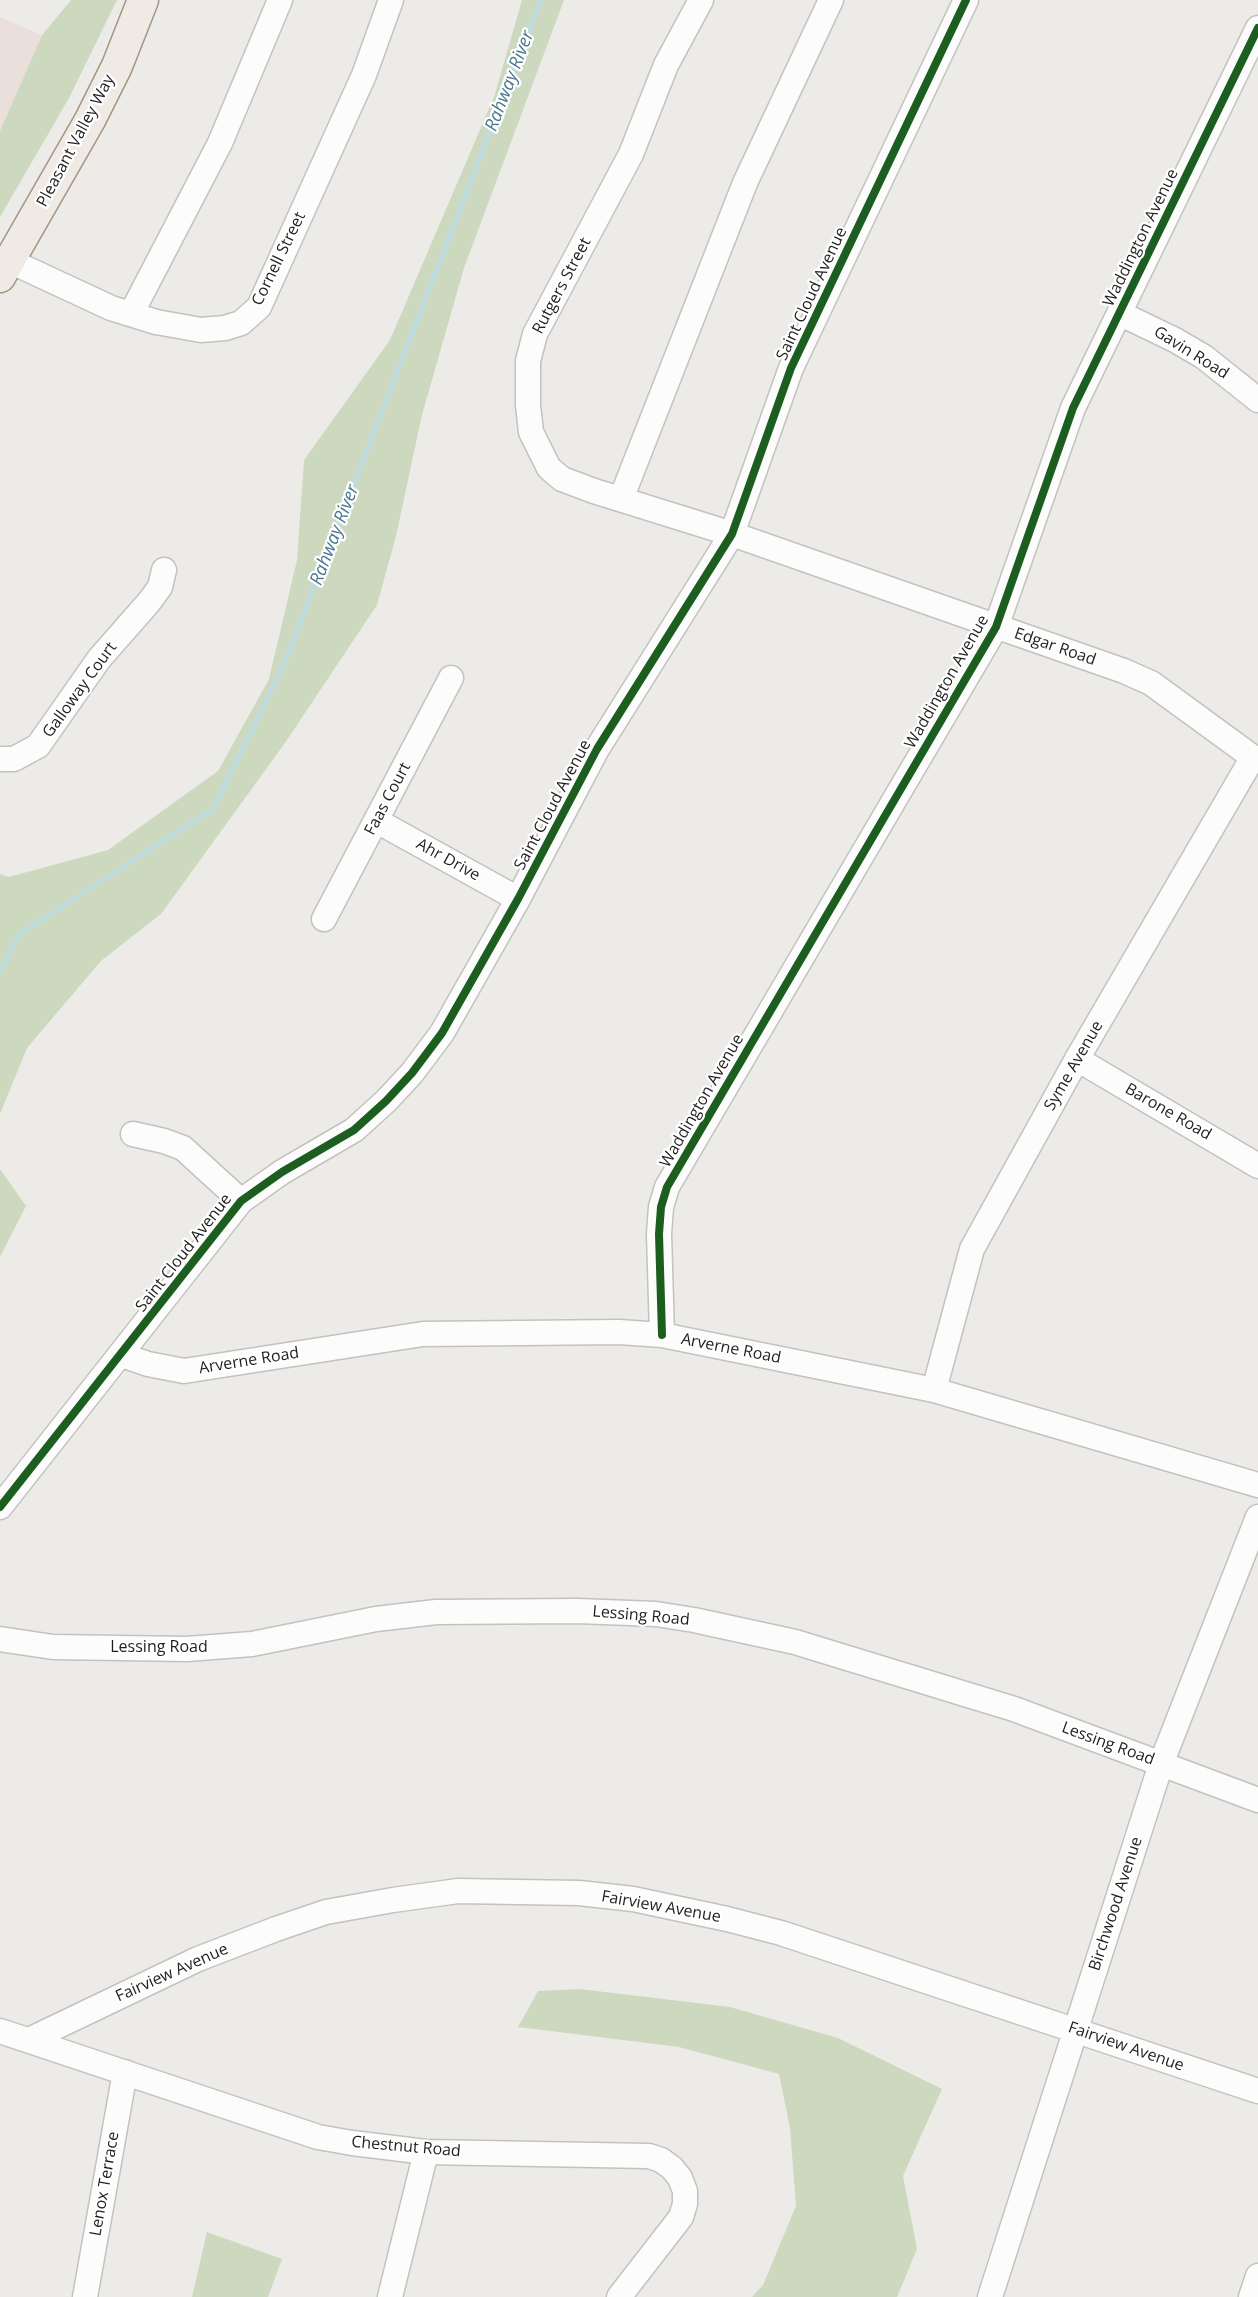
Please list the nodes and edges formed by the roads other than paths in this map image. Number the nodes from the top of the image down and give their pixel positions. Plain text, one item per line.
1 (143, 0) edge
2 (280, 0) edge
3 (391, 0) edge
4 (701, 0) edge
5 (831, 0) edge
6 (966, 0) edge
7 (1258, 28) edge
8 (5, 269) edge
9 (1119, 313) junction
10 (131, 314) junction
11 (1258, 400) edge
12 (621, 499) junction
13 (732, 534) junction
14 (164, 570) dead end
15 (996, 627) junction
16 (451, 678) dead end
17 (0, 759) edge
18 (1255, 759) edge
19 (377, 820) junction
20 (518, 899) junction
21 (324, 919) dead end
22 (1077, 1059) junction
23 (133, 1134) dead end
24 (1258, 1166) edge
25 (241, 1201) junction
26 (662, 1335) junction
27 (122, 1355) junction
28 (934, 1390) junction
29 (1258, 1485) edge
30 (0, 1507) edge
31 (1258, 1517) edge
32 (0, 1639) edge
33 (1161, 1764) junction
34 (1258, 1800) edge
35 (1076, 2030) junction
36 (0, 2031) edge
37 (29, 2040) junction
38 (125, 2072) junction
39 (1258, 2091) edge
40 (426, 2151) junction
41 (1258, 2276) edge
42 (85, 2297) edge
43 (390, 2297) edge
44 (619, 2297) edge
45 (990, 2297) edge
46 (1251, 2297) edge

1 - 8 main road, Pleasant Valley Way
2 - 10 street
3 - 10 street, Cornell Street
4 - 12 street, Rutgers Street
5 - 12 street
6 - 13 street, Saint Cloud Avenue
7 - 9 street, Waddington Avenue
8 - 10 street, Cornell Street
9 - 11 street, Gavin Road
9 - 15 street, Waddington Avenue
12 - 13 street, Rutgers Street
13 - 15 street, Edgar Road
13 - 20 street, Saint Cloud Avenue
14 - 17 street, Galloway Court
15 - 18 street, Edgar Road
15 - 26 street, Waddington Avenue
16 - 19 street, Faas Court
18 - 22 street, Syme Avenue
19 - 20 street, Ahr Drive
19 - 21 street, Faas Court
20 - 25 street, Saint Cloud Avenue
22 - 24 street, Barone Road
22 - 28 street, Syme Avenue
23 - 25 street
25 - 27 street, Saint Cloud Avenue
26 - 27 street, Arverne Road
26 - 28 street, Arverne Road
27 - 30 street, Saint Cloud Avenue
28 - 29 street, Arverne Road
31 - 33 street, Birchwood Avenue
32 - 33 street, Lessing Road
33 - 34 street, Lessing Road
33 - 35 street, Birchwood Avenue
35 - 37 street, Fairview Avenue
35 - 39 street, Fairview Avenue
35 - 45 street, Birchwood Avenue
36 - 37 street, Chestnut Road
37 - 38 street, Chestnut Road
38 - 40 street, Chestnut Road
38 - 42 street, Lenox Terrace
40 - 43 street
40 - 44 street, Chestnut Road
41 - 46 street

